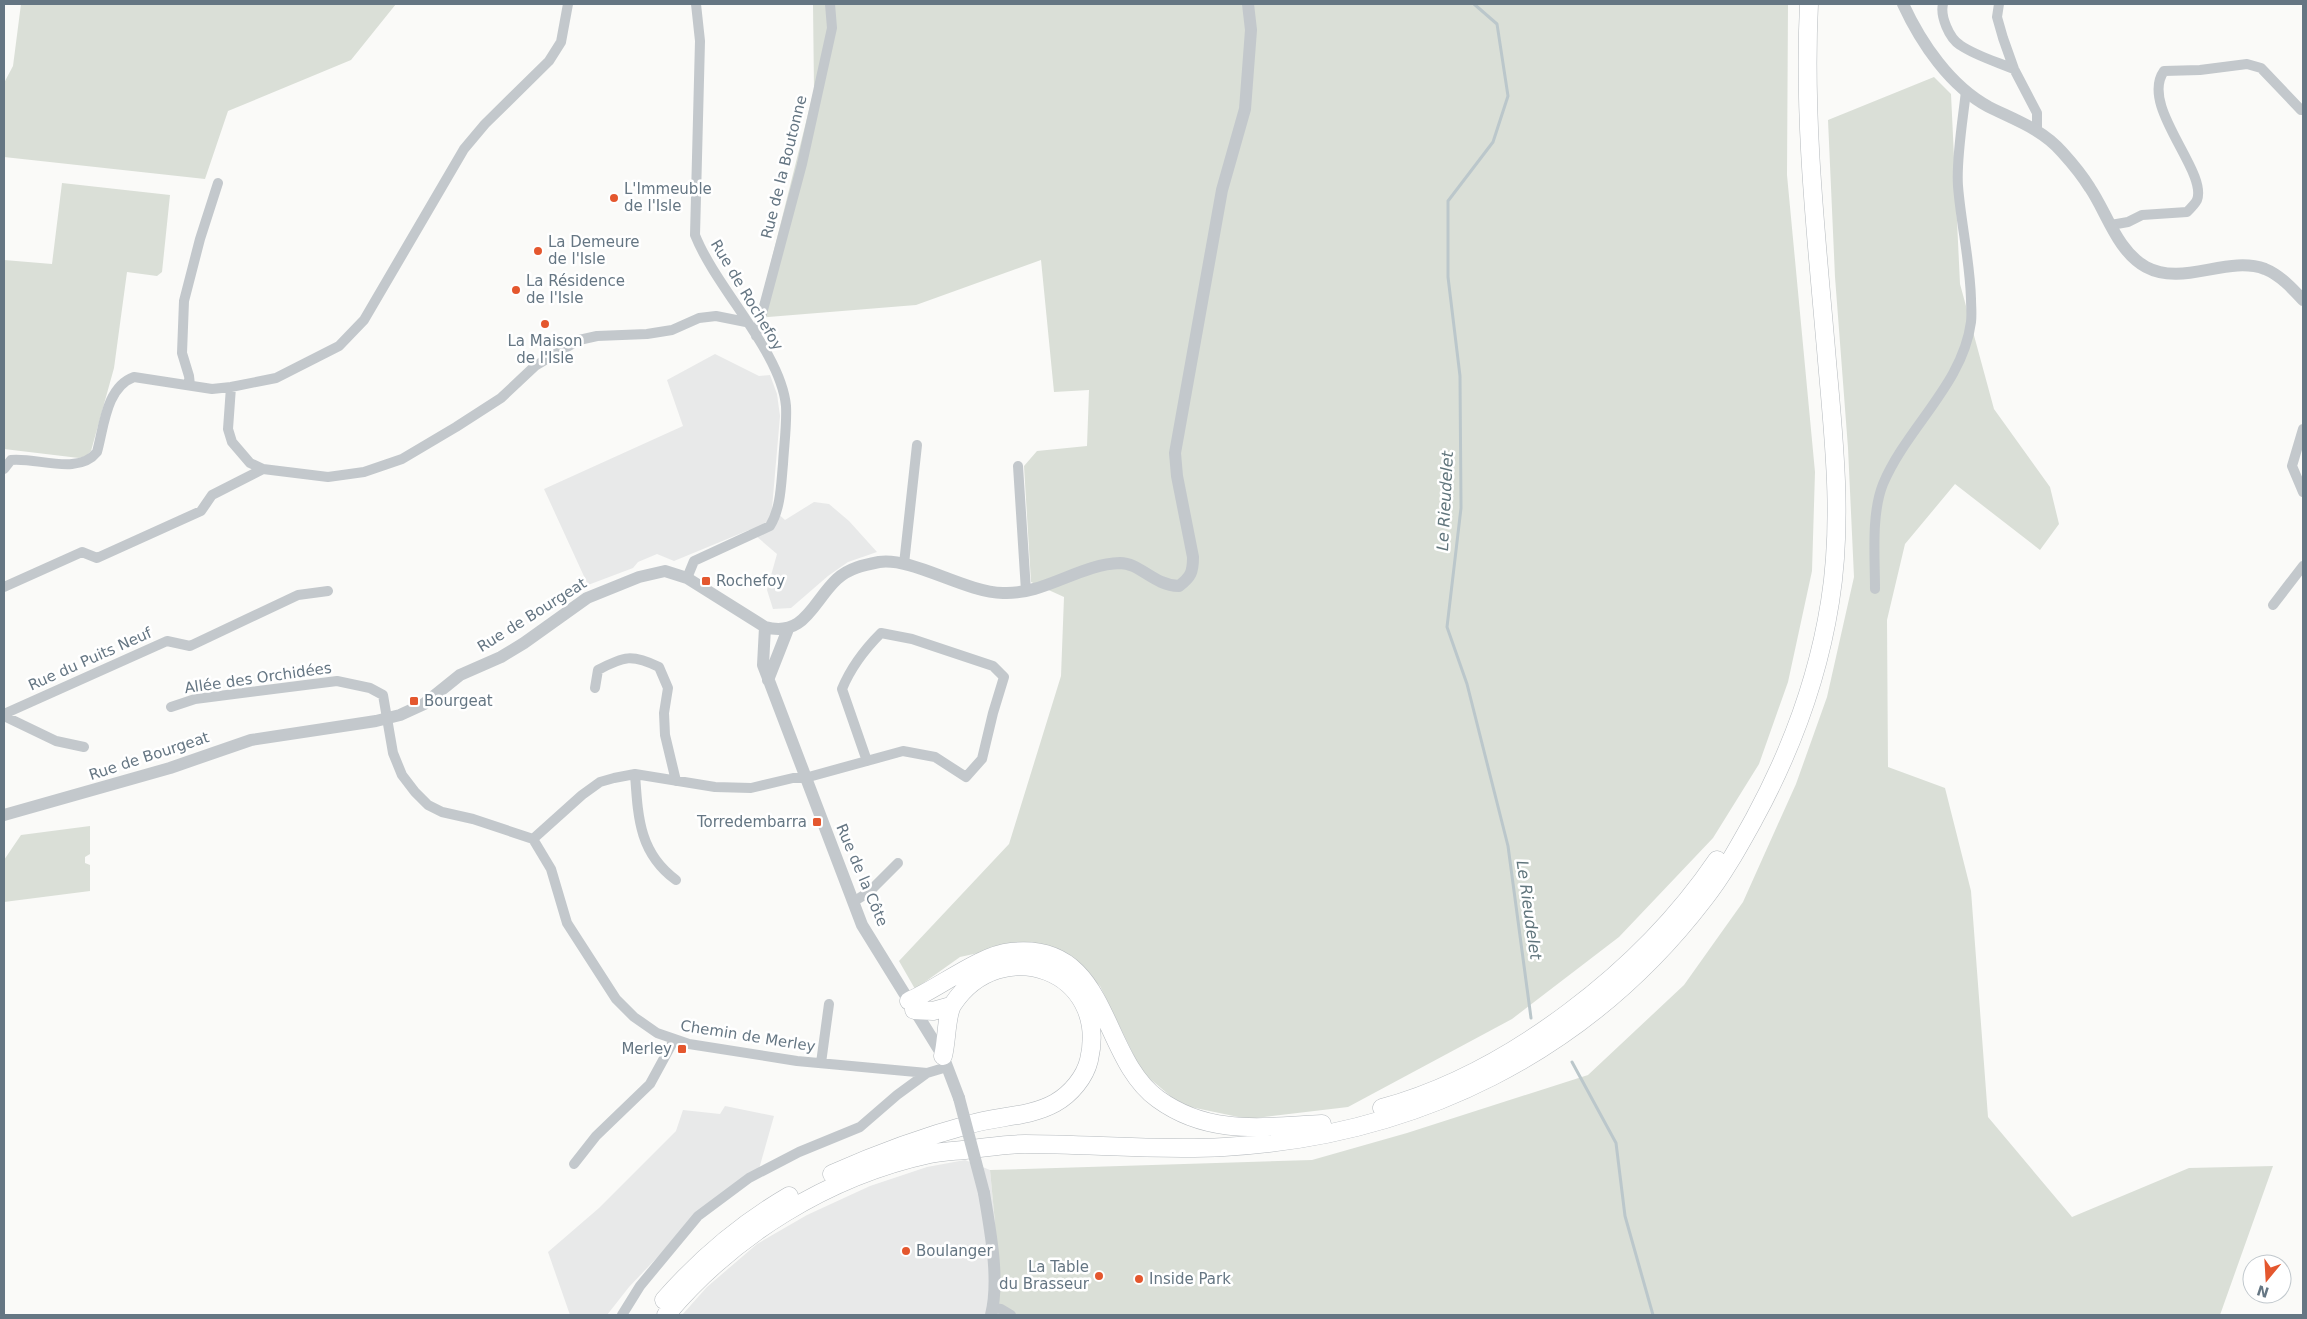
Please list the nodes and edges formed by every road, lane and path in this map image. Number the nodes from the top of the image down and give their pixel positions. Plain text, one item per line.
1 (568, 4) edge
2 (696, 4) edge
3 (830, 4) edge
4 (1248, 4) edge
5 (1800, 4) edge
6 (1810, 4) edge
7 (1903, 4) edge
8 (1943, 4) edge
9 (1999, 4) edge
10 (2014, 69) junction
11 (1966, 92) junction
12 (2303, 110) edge
13 (2037, 129) junction
14 (218, 183) dead end
15 (2111, 225) junction
16 (2303, 300) edge
17 (746, 322) junction
18 (756, 336) junction
19 (190, 385) junction
20 (230, 388) junction
21 (2303, 429) edge
22 (917, 445) dead end
23 (1018, 466) dead end
24 (4, 469) edge
25 (263, 469) junction
26 (2303, 492) edge
27 (904, 564) junction
28 (2303, 566) edge
29 (687, 578) junction
30 (4, 587) edge
31 (1875, 589) dead end
32 (328, 591) dead end
33 (1026, 591) junction
34 (2273, 605) dead end
35 (765, 627) junction
36 (788, 629) junction
37 (768, 680) junction
38 (595, 688) dead end
39 (171, 707) dead end
40 (4, 715) edge
41 (387, 719) junction
42 (84, 747) dead end
43 (867, 760) junction
44 (635, 774) junction
45 (805, 778) junction
46 (676, 780) junction
47 (4, 815) edge
48 (533, 839) junction
49 (898, 863) dead end
50 (676, 880) dead end
51 (853, 902) junction
52 (829, 1004) dead end
53 (912, 1005) junction
54 (951, 1006) junction
55 (674, 1040) junction
56 (945, 1061) junction
57 (821, 1063) junction
58 (926, 1073) junction
59 (1322, 1124) junction
60 (574, 1164) dead end
61 (720, 1259) junction
62 (992, 1311) edge
63 (622, 1315) edge
64 (655, 1315) edge
65 (666, 1315) edge
66 (677, 1315) edge
67 (1011, 1315) edge

1 - 20 street
2 - 17 street, Rue de Rochefoy
3 - 18 street, Rue de la Boutonne
4 - 33 street
5 - 59 highway
6 - 61 highway
7 - 11 street
8 - 10 street
9 - 10 street
10 - 13 street
11 - 13 street
11 - 31 street
12 - 15 street
13 - 15 street
14 - 19 street
15 - 16 street
17 - 18 street, Rue de Rochefoy
17 - 25 street
18 - 29 street, Rue de Rochefoy
19 - 20 street
19 - 24 street
20 - 25 street
21 - 26 street
22 - 27 street
23 - 33 street
25 - 30 street
27 - 33 street
27 - 36 street
28 - 34 street
29 - 35 street, Rue de Bourgeat
29 - 41 street, Rue de Bourgeat
32 - 40 street, Rue du Puits Neuf
35 - 36 street, Rue de Bourgeat
35 - 37 street, Rue de la Côte
36 - 37 street
37 - 45 street, Rue de la Côte
38 - 46 street
39 - 41 street, Allée des Orchidées
40 - 42 street
41 - 47 street, Rue de Bourgeat
41 - 48 street
43 - 43 street
43 - 45 street
44 - 46 street
44 - 48 street
44 - 50 street
45 - 46 street
45 - 51 street, Rue de la Côte
48 - 55 street, Chemin de Merley
49 - 51 street
51 - 53 street, Rue de la Côte
52 - 57 street
53 - 54 highway
53 - 56 street, Rue de la Côte
53 - 59 highway
54 - 56 highway
54 - 64 highway
55 - 57 street, Chemin de Merley
55 - 60 street
56 - 58 street, Chemin de Merley
56 - 62 street, Rue de la Côte, bridge
57 - 58 street, Chemin de Merley
58 - 63 street
59 - 64 highway
61 - 65 highway
61 - 66 highway
62 - 67 street

